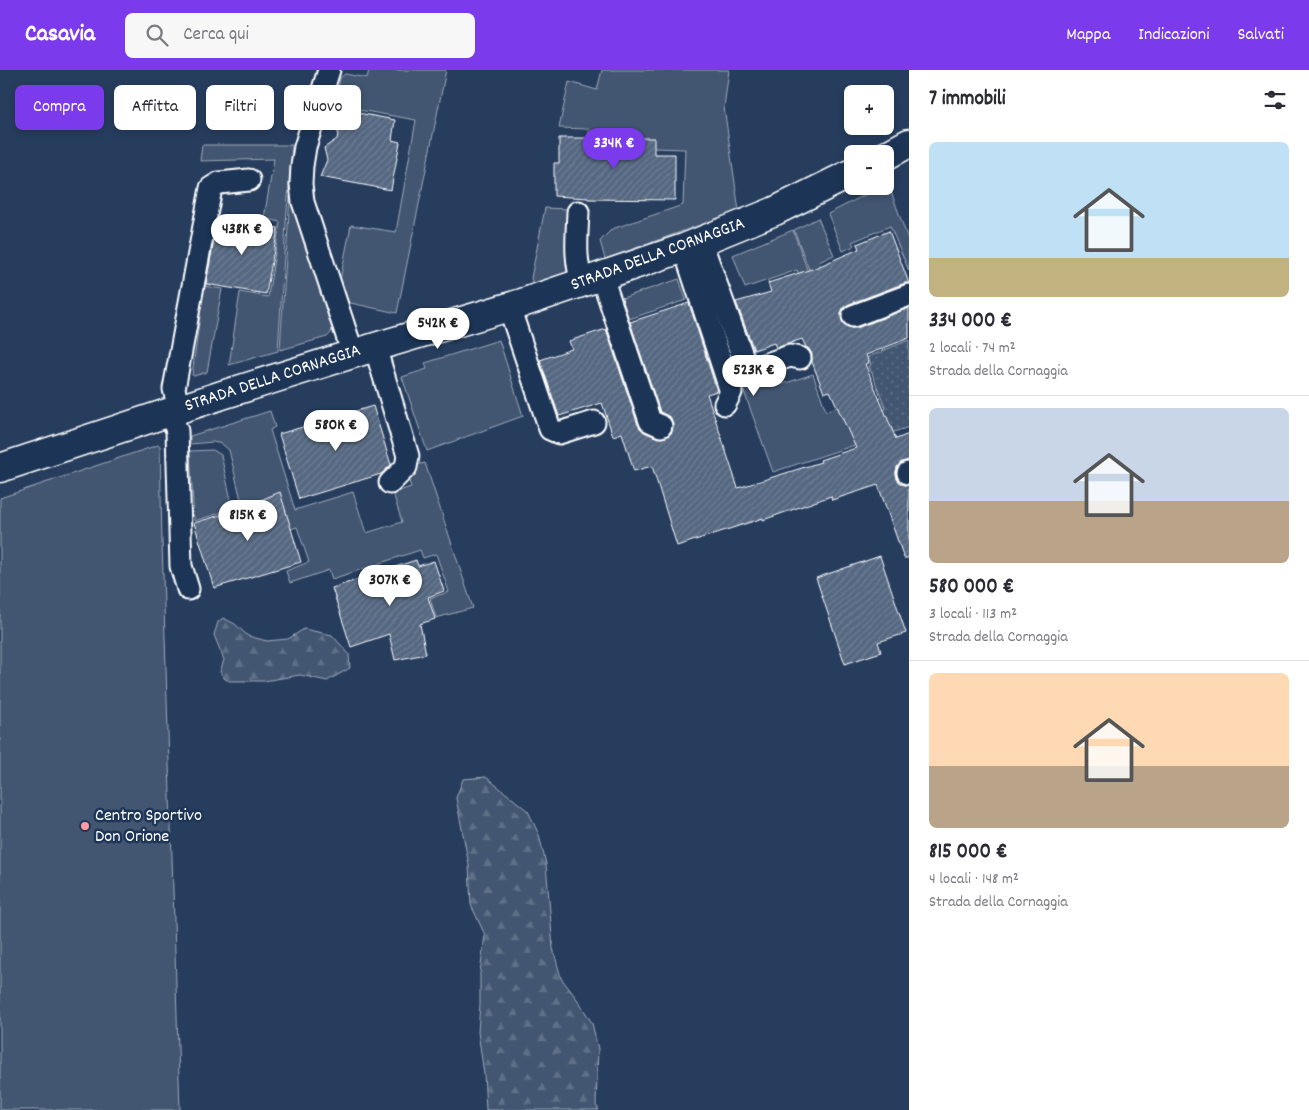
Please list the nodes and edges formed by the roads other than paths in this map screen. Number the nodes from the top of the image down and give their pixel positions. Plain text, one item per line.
1 (328, 70) edge
2 (909, 143) edge
3 (894, 151) edge
4 (844, 177) edge
5 (249, 180) dead end
6 (578, 212) dead end
7 (693, 245) junction
8 (593, 280) junction
9 (909, 295) edge
10 (509, 306) junction
11 (853, 316) dead end
12 (364, 350) junction
13 (800, 358) dead end
14 (724, 404) dead end
15 (174, 410) junction
16 (594, 422) dead end
17 (661, 426) dead end
18 (0, 468) edge
19 (390, 483) dead end
20 (188, 590) dead end

1 - 12 lane
2 - 3 street
4 - 7 street, STRADA DELLA CORNAGGIA
5 - 15 lane
6 - 8 lane
7 - 8 street, STRADA DELLA CORNAGGIA
7 - 13 lane
7 - 14 lane
8 - 10 street, STRADA DELLA CORNAGGIA
8 - 17 lane
9 - 11 lane
10 - 12 street, STRADA DELLA CORNAGGIA
10 - 16 lane
12 - 15 street, STRADA DELLA CORNAGGIA
12 - 19 lane
15 - 18 street, STRADA DELLA CORNAGGIA
15 - 20 lane

